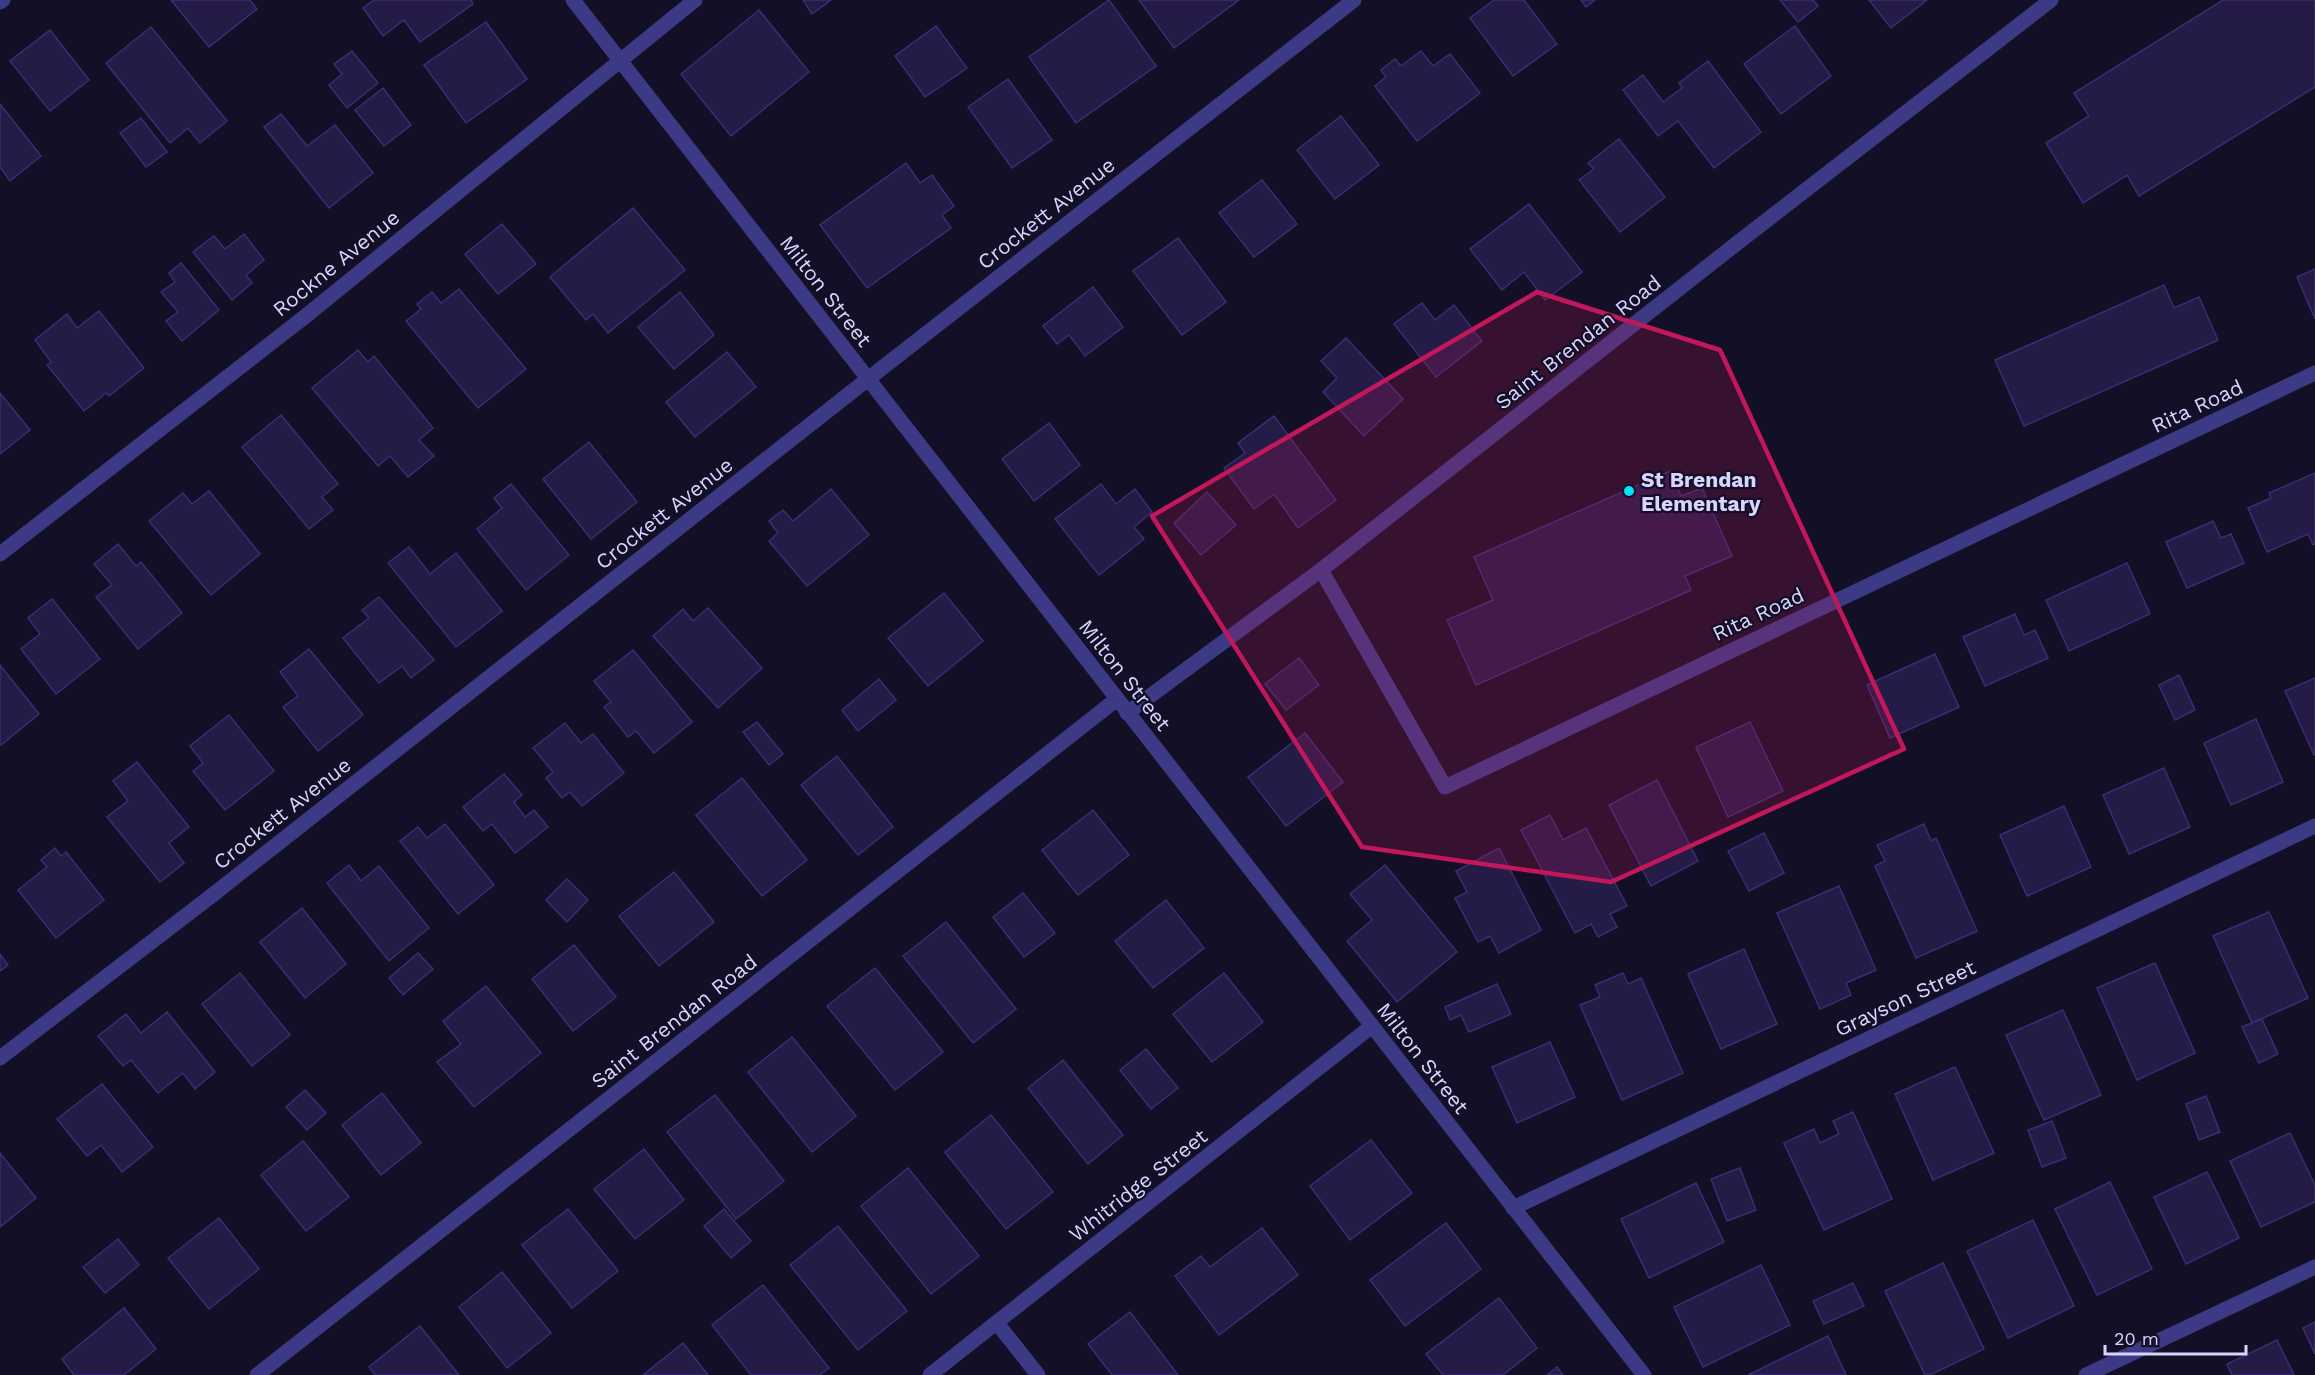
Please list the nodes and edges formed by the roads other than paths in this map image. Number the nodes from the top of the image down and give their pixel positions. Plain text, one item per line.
1 (573, 0) edge
2 (695, 0) edge
3 (1354, 0) edge
4 (2051, 0) edge
5 (619, 60) junction
6 (2315, 373) edge
7 (868, 379) junction
8 (0, 554) edge
9 (1321, 570) junction
10 (1117, 699) junction
11 (1127, 713) junction
12 (2315, 826) edge
13 (1372, 1026) junction
14 (0, 1058) edge
15 (1514, 1208) junction
16 (2315, 1267) edge
17 (997, 1323) junction
18 (257, 1375) edge
19 (930, 1375) edge
20 (1038, 1375) edge
21 (1644, 1375) edge
22 (2086, 1375) edge

1 - 5 street, Milton Street
2 - 5 street, Rockne Avenue
3 - 7 street, Crockett Avenue
4 - 9 street, Saint Brendan Road
5 - 7 street, Milton Street
5 - 8 street, Rockne Avenue
6 - 9 street, Rita Road
7 - 10 street, Milton Street
7 - 14 street, Crockett Avenue
9 - 11 street, Saint Brendan Road
10 - 11 street, Milton Street
10 - 18 street, Saint Brendan Road
11 - 13 street, Milton Street
12 - 15 street, Grayson Street
13 - 15 street, Milton Street
13 - 17 street, Whitridge Street
15 - 21 street, Milton Street
16 - 22 street
17 - 19 street, Whitridge Street
17 - 20 street

